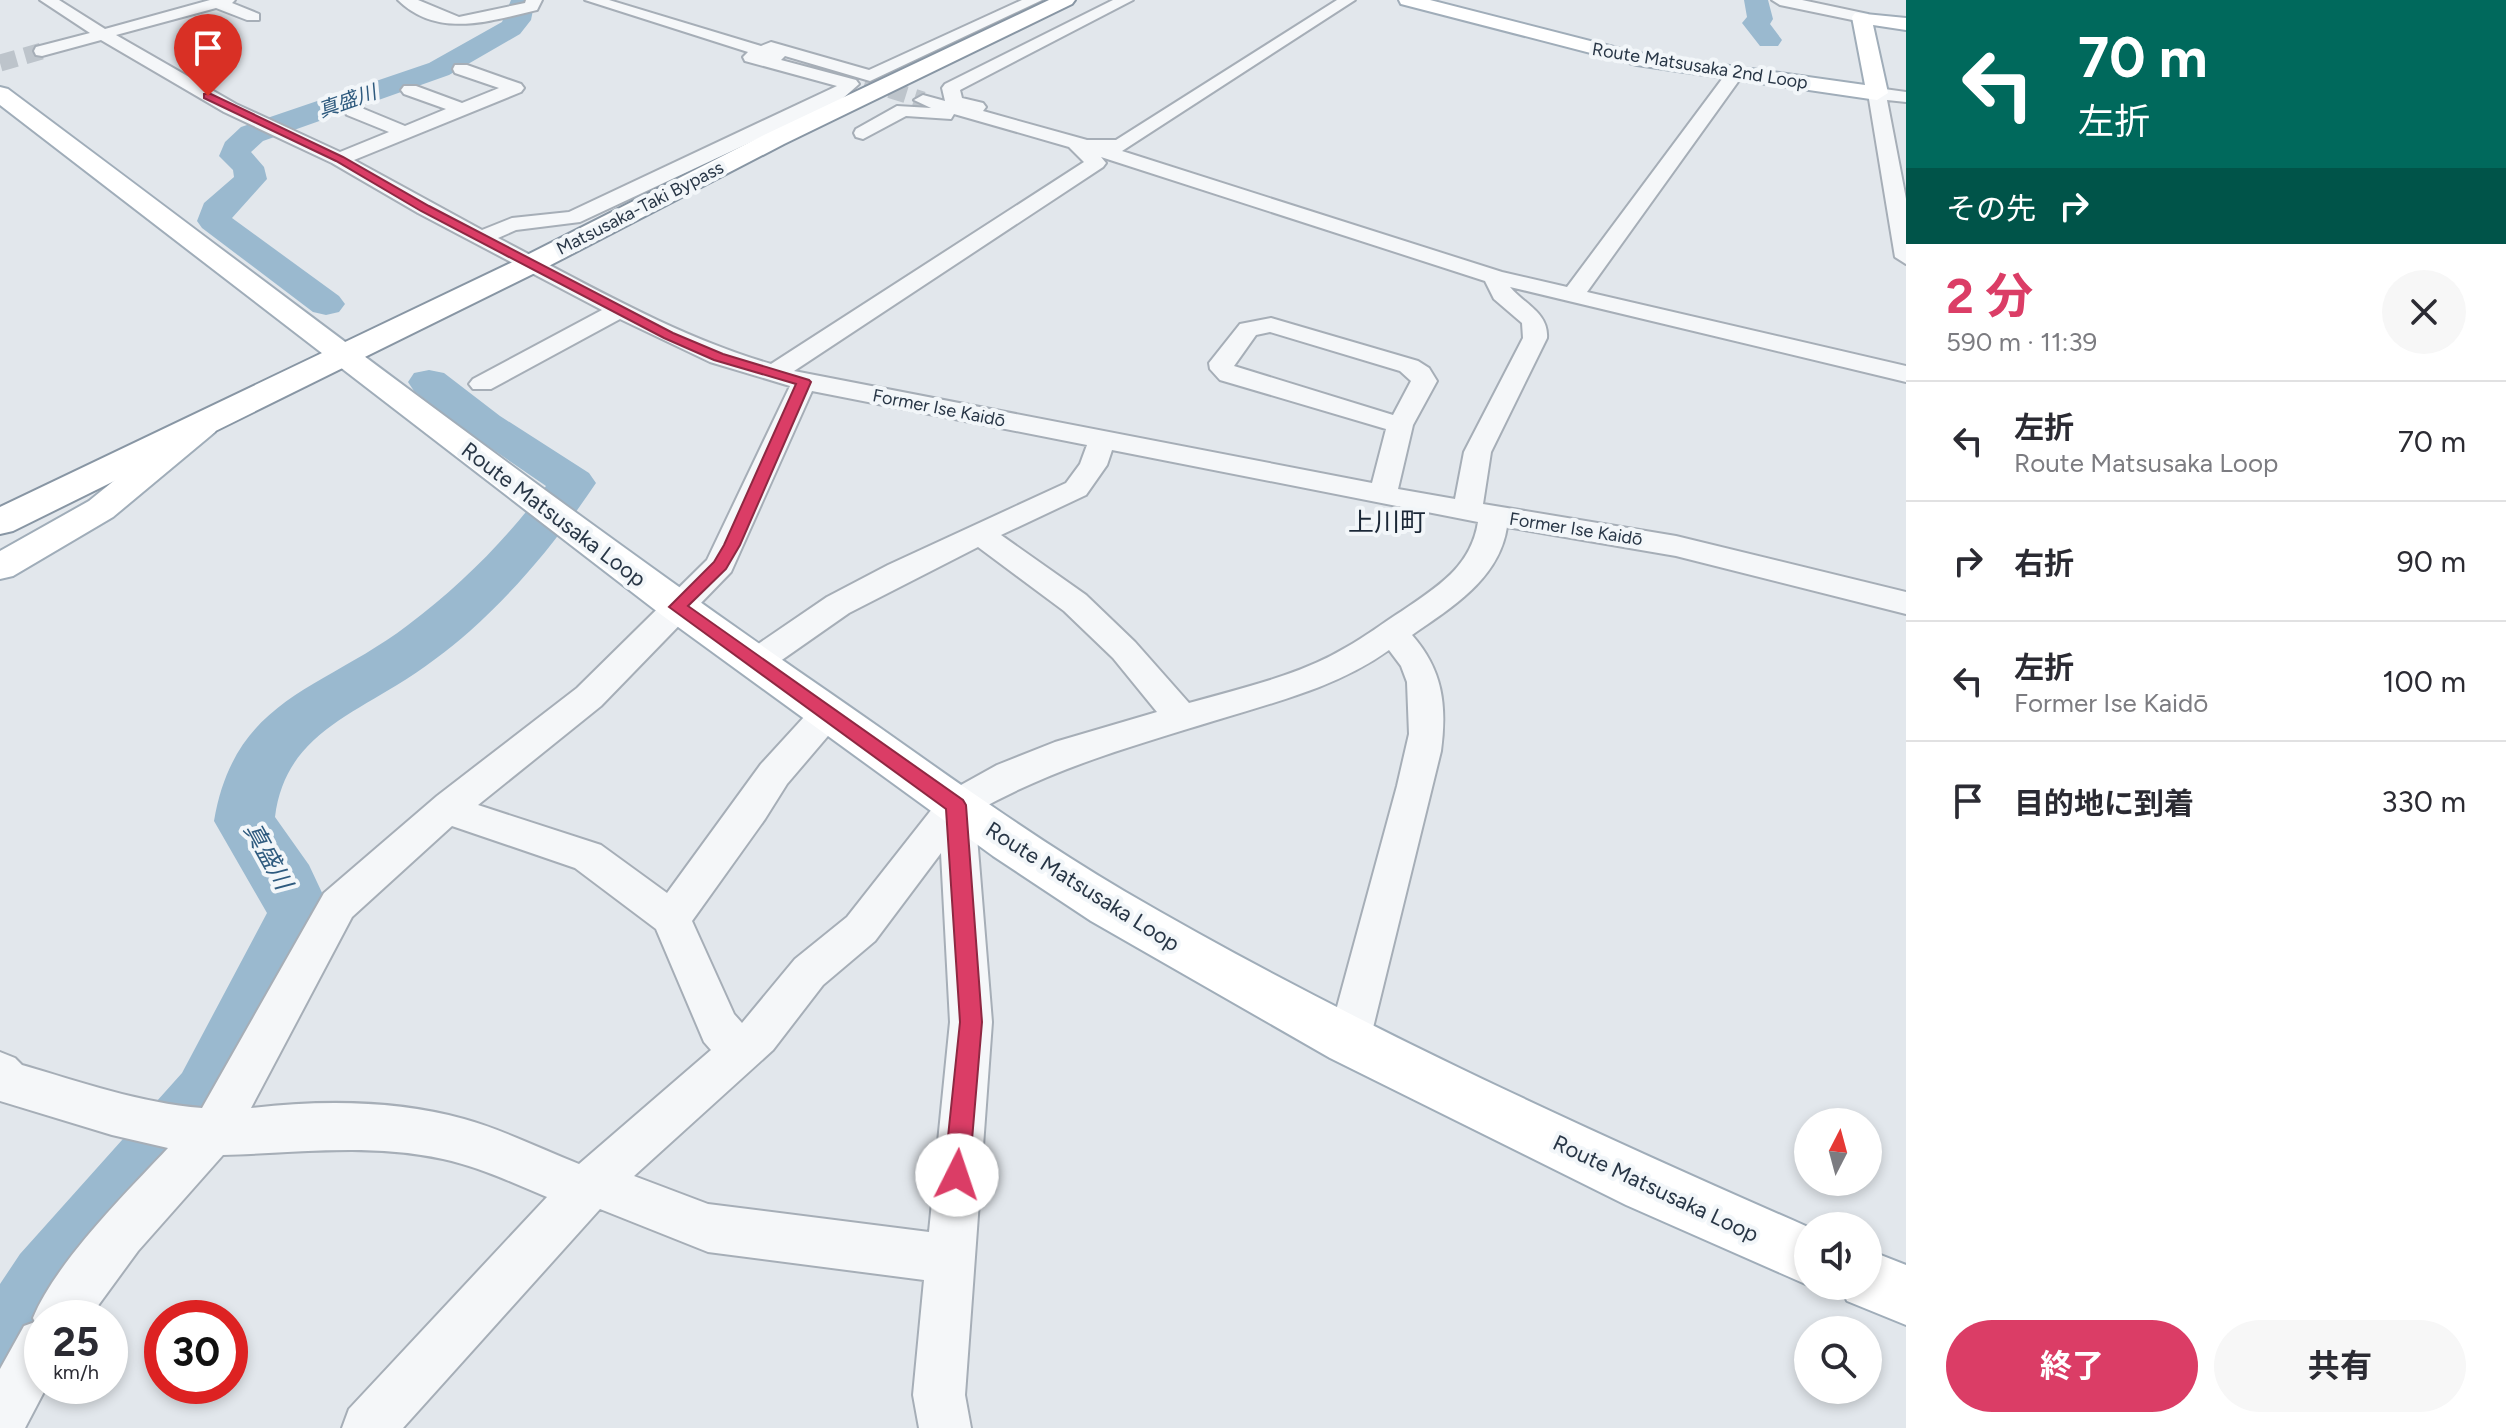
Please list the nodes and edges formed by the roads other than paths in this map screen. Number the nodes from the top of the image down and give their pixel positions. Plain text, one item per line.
1 (48, 0) edge
2 (406, 0) edge
3 (593, 0) edge
4 (1034, 0) edge
5 (1065, 0) edge
6 (1125, 0) edge
7 (1347, 0) edge
8 (1408, 0) edge
9 (1780, 0) edge
10 (222, 1) edge
11 (87, 3) dead end
12 (533, 3) edge
13 (63, 9) junction
14 (1860, 9) edge
15 (253, 17) dead end
16 (1906, 24) edge
17 (106, 35) junction
18 (42, 51) tunnel mouth
19 (761, 51) junction
20 (461, 69) dead end
21 (1734, 75) junction
22 (865, 82) tunnel mouth
23 (410, 90) dead end
24 (1877, 93) junction
25 (0, 94) edge
26 (1906, 97) edge
27 (923, 100) tunnel mouth
28 (462, 109) junction
29 (353, 111) dead end
30 (405, 132) junction
31 (863, 133) dead end
32 (1080, 144) junction
33 (339, 159) junction
34 (1898, 182) edge
35 (482, 238) junction
36 (1906, 257) edge
37 (531, 264) junction
38 (1495, 277) junction
39 (1572, 296) junction
40 (619, 310) junction
41 (344, 356) junction
42 (1906, 374) edge
43 (790, 378) junction
44 (482, 384) dead end
45 (203, 425) junction
46 (1400, 425) junction
47 (1103, 438) junction
48 (1383, 494) junction
49 (1481, 513) junction
50 (3, 521) edge
51 (981, 535) junction
52 (0, 567) edge
53 (1906, 603) edge
54 (677, 607) junction
55 (1393, 634) junction
56 (754, 663) junction
57 (827, 714) junction
58 (1182, 718) junction
59 (956, 805) junction
60 (450, 806) junction
61 (671, 918) junction
62 (1349, 1040) junction
63 (740, 1052) junction
64 (0, 1073) edge
65 (208, 1131) junction
66 (588, 1187) junction
67 (1794, 1251) edge
68 (950, 1259) junction
69 (1882, 1286) edge
70 (1906, 1295) edge
71 (72, 1300) edge
72 (24, 1377) edge
73 (0, 1421) edge
74 (368, 1428) edge
75 (945, 1428) edge

1 - 13 street, Former Ise Kaidō
2 - 12 street
3 - 19 street
4 - 19 street
5 - 37 highway, Matsusaka-Taki Bypass
6 - 32 street
7 - 32 street
8 - 21 main road, Route Matsusaka 2nd Loop
9 - 14 street
10 - 15 street
10 - 17 street
11 - 13 street
13 - 17 street, Former Ise Kaidō
14 - 16 main road
14 - 24 main road
17 - 18 street
17 - 33 street, Former Ise Kaidō
19 - 22 street
19 - 35 street
20 - 28 street
21 - 24 main road, Route Matsusaka 2nd Loop
21 - 39 street
23 - 28 street
24 - 26 street
24 - 34 street
25 - 41 main road, Route Matsusaka Loop
27 - 32 street
28 - 30 street
29 - 30 street
30 - 33 street
31 - 32 street
32 - 38 street
32 - 43 street
33 - 35 street, Former Ise Kaidō
34 - 36 street
35 - 37 street, Former Ise Kaidō
37 - 40 street, Former Ise Kaidō
37 - 41 highway, Matsusaka-Taki Bypass
38 - 39 street
38 - 49 street
39 - 42 street
40 - 43 street, Former Ise Kaidō
40 - 44 street
41 - 45 highway, Matsusaka-Taki Bypass
41 - 54 main road, Route Matsusaka Loop
43 - 47 street, Former Ise Kaidō
43 - 54 street
45 - 50 highway, Matsusaka-Taki Bypass
45 - 52 main road
46 - 46 street
46 - 48 street
47 - 48 street, Former Ise Kaidō
47 - 51 street
48 - 49 street, Former Ise Kaidō
49 - 53 street, Former Ise Kaidō
49 - 55 street
51 - 56 street
51 - 58 street
54 - 56 main road, Route Matsusaka Loop
54 - 60 street
55 - 58 street
55 - 62 street
56 - 57 main road, Route Matsusaka Loop
57 - 59 main road, Route Matsusaka Loop
57 - 61 street
58 - 59 street
59 - 62 main road, Route Matsusaka Loop
59 - 63 street
59 - 68 street
60 - 61 street
60 - 65 street
61 - 63 street
62 - 67 main road, Route Matsusaka Loop
63 - 66 street
64 - 65 street
65 - 66 street
65 - 71 street
66 - 68 street
66 - 74 street
68 - 75 street
69 - 70 main road
72 - 73 street

